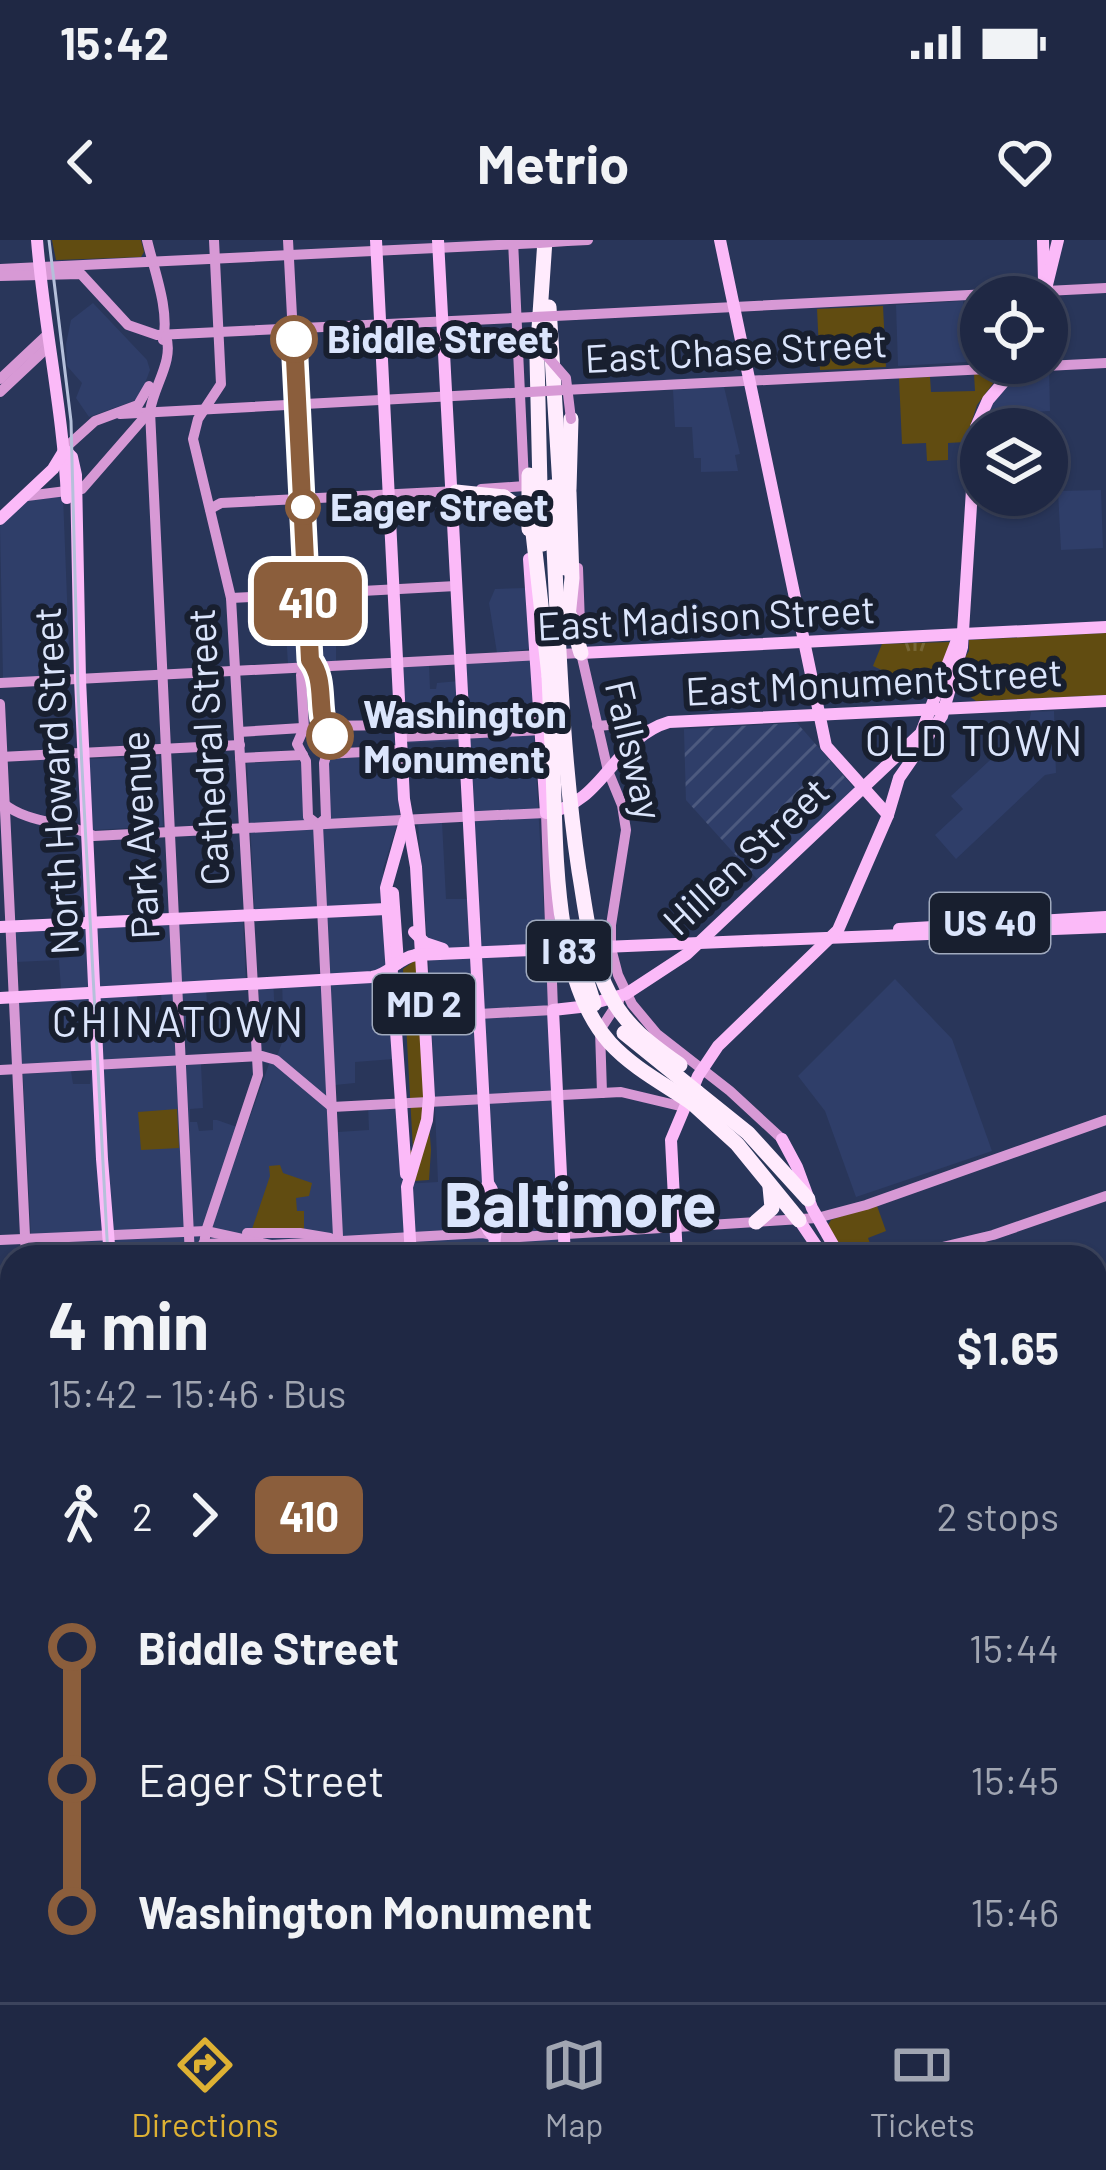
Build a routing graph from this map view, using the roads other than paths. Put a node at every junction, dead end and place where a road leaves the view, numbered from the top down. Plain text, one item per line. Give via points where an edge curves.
1 (38, 240) edge
2 (147, 240) edge
3 (214, 240) edge
4 (288, 240) edge
5 (588, 240) edge
6 (720, 240) edge
7 (1043, 240) edge
8 (1058, 240) edge
9 (546, 241) edge
10 (567, 241) edge
11 (517, 242) edge
12 (438, 244) edge
13 (376, 246) edge
14 (289, 256) junction
15 (215, 260) junction
16 (152, 262) junction
17 (40, 271) junction
18 (0, 272) edge
19 (1044, 276) edge
20 (1049, 276) edge
21 (1106, 288) edge
22 (1068, 292) edge
23 (960, 298) edge
24 (734, 307) junction
25 (531, 315) junction
26 (443, 321) junction
27 (380, 325) junction
28 (293, 328) junction
29 (218, 332) junction
30 (166, 335) junction
31 (48, 340) junction
32 (537, 358) junction
33 (1106, 363) edge
34 (1068, 364) edge
35 (960, 368) edge
36 (0, 380) edge
37 (749, 381) junction
38 (1001, 384) edge
39 (576, 389) junction
40 (0, 392) edge
41 (525, 392) junction
42 (447, 396) junction
43 (383, 399) junction
44 (297, 403) junction
45 (206, 407) junction
46 (150, 411) junction
47 (119, 414) junction
48 (571, 419) junction
49 (64, 449) junction
50 (544, 486) junction
51 (71, 491) junction
52 (454, 492) junction
53 (388, 495) junction
54 (302, 499) junction
55 (19, 501) junction
56 (210, 509) junction
57 (0, 510) edge
58 (0, 519) edge
59 (528, 544) junction
60 (456, 586) junction
61 (394, 590) junction
62 (308, 594) junction
63 (231, 598) junction
64 (1106, 627) edge
65 (960, 634) junction
66 (805, 643) junction
67 (578, 646) junction
68 (537, 657) junction
69 (460, 660) junction
70 (397, 663) junction
71 (310, 665) junction
72 (236, 670) junction
73 (162, 675) junction
74 (555, 678) junction
75 (77, 679) junction
76 (0, 683) edge
77 (1106, 701) edge
78 (0, 704) edge
79 (939, 710) junction
80 (820, 716) junction
81 (597, 726) junction
82 (323, 727) junction
83 (304, 728) junction
84 (542, 730) junction
85 (646, 730) junction
86 (464, 734) junction
87 (401, 737) junction
88 (240, 745) junction
89 (552, 747) junction
90 (165, 749) junction
91 (84, 753) junction
92 (325, 754) junction
93 (304, 755) junction
94 (1, 757) edge
95 (608, 771) junction
96 (862, 789) junction
97 (2, 803) edge
98 (569, 809) junction
99 (546, 813) junction
100 (888, 815) junction
101 (469, 817) junction
102 (406, 820) junction
103 (318, 824) junction
104 (243, 829) junction
105 (169, 832) junction
106 (88, 833) junction
107 (416, 862) junction
108 (849, 910) junction
109 (322, 911) junction
110 (391, 912) junction
111 (247, 914) junction
112 (1106, 917) edge
113 (174, 918) junction
114 (92, 922) junction
115 (5, 927) edge
116 (1106, 927) edge
117 (412, 930) junction
118 (873, 935) junction
119 (832, 938) junction
120 (456, 950) junction
121 (403, 961) junction
122 (326, 980) junction
123 (250, 983) junction
124 (177, 987) junction
125 (96, 991) junction
126 (626, 994) junction
127 (6, 997) edge
128 (587, 1005) junction
129 (553, 1010) junction
130 (479, 1014) junction
131 (425, 1017) junction
132 (256, 1057) junction
133 (181, 1061) junction
134 (98, 1065) junction
135 (16, 1069) junction
136 (701, 1069) junction
137 (0, 1070) edge
138 (602, 1094) junction
139 (557, 1096) junction
140 (691, 1098) junction
141 (484, 1099) junction
142 (429, 1102) junction
143 (406, 1103) junction
144 (332, 1107) junction
145 (1106, 1117) edge
146 (782, 1139) joint
147 (770, 1184) junction
148 (407, 1187) junction
149 (1106, 1196) edge
150 (808, 1199) junction
151 (808, 1219) junction
152 (756, 1222) junction
153 (675, 1226) junction
154 (188, 1231) junction
155 (106, 1235) junction
156 (564, 1235) junction
157 (493, 1236) junction
158 (410, 1237) junction
159 (26, 1239) junction
160 (0, 1240) edge
161 (338, 1242) junction
162 (203, 1244) edge
163 (26, 1245) edge
164 (106, 1245) edge
165 (189, 1245) edge
166 (338, 1245) edge
167 (410, 1245) edge
168 (493, 1245) edge
169 (564, 1245) edge
170 (676, 1245) edge
171 (819, 1245) edge
172 (830, 1245) edge
173 (950, 1245) edge

1 - 17 main road, North Howard Street
2 - 16 main road
3 - 15 main road
4 - 14 main road
5 - 10 main road
6 - 24 main road
7 - 19 main road
8 - 20 main road
9 - 10 main road, bridge
9 - 11 main road
9 - 25 highway, I 83
9 - 32 highway, I 83
11 - 12 main road
11 - 25 main road
12 - 13 main road
12 - 26 main road, MD 2
13 - 14 main road
13 - 27 main road, MD 2
14 - 15 main road
14 - 28 main road
15 - 16 main road
15 - 29 main road
16 - 17 main road
16 - 30 main road
17 - 18 main road
17 - 30 main road via 81,274 128,325
17 - 31 main road, North Howard Street
21 - 22 main road
23 - 24 main road
24 - 25 main road, bridge
24 - 37 main road
25 - 26 main road
25 - 39 main road, bridge via 533,340
25 - 41 main road
25 - 50 highway, I 83 via 545,364
26 - 27 main road
26 - 42 main road, MD 2
27 - 28 main road
27 - 43 main road, MD 2
28 - 29 main road
28 - 44 main road
29 - 30 main road
29 - 45 main road via 221,384
30 - 46 main road via 168,356
30 - 47 main road via 144,400
31 - 36 main road
31 - 40 main road
31 - 49 main road, North Howard Street
32 - 50 highway, I 83
32 - 59 highway
33 - 34 main road, East Chase Street
35 - 37 main road, East Chase Street
37 - 39 main road, East Chase Street
37 - 66 main road
38 - 65 main road via 979,416
39 - 41 main road, East Chase Street, bridge
39 - 48 main road, Fallsway, bridge
41 - 42 main road, East Chase Street
41 - 50 main road
42 - 43 main road, East Chase Street
42 - 52 main road, MD 2
43 - 44 main road, East Chase Street
43 - 53 main road, MD 2
44 - 45 main road, East Chase Street
44 - 54 main road
45 - 46 main road, East Chase Street
45 - 56 main road, Cathedral Street via 193,439
46 - 47 main road, East Chase Street
46 - 51 main road via 86,485
46 - 73 main road, Park Avenue
47 - 49 main road via 88,426
48 - 67 main road, Fallsway, bridge
48 - 74 highway, bridge via 572,578
49 - 51 main road, North Howard Street
49 - 55 main road
49 - 57 main road
50 - 52 main road
50 - 59 main road
50 - 67 highway, bridge
50 - 74 highway, I 83, bridge
51 - 55 main road
51 - 75 main road, North Howard Street
52 - 53 main road
52 - 60 main road, MD 2
52 - 74 highway, bridge via 504,497 522,510 533,533
53 - 54 main road
53 - 61 main road, MD 2
54 - 56 main road
54 - 62 main road
55 - 58 main road
56 - 63 main road, Cathedral Street
59 - 68 main road
60 - 61 main road
60 - 69 main road, MD 2
61 - 62 main road
61 - 70 main road, MD 2
62 - 63 main road
62 - 71 main road
63 - 72 main road, Cathedral Street
64 - 65 main road, East Madison Street
65 - 66 main road, East Madison Street
65 - 79 main road
66 - 67 main road, East Madison Street
66 - 80 main road
67 - 68 main road, East Madison Street
67 - 81 main road, Fallsway
68 - 69 main road, East Madison Street
68 - 84 main road
69 - 70 main road, East Madison Street
69 - 86 main road, MD 2
70 - 71 main road, East Madison Street
70 - 87 main road, MD 2
71 - 72 main road, East Madison Street
71 - 82 main road via 320,674
71 - 83 main road via 302,675
72 - 73 main road, East Madison Street
72 - 88 main road, Cathedral Street
73 - 75 main road, East Madison Street
73 - 90 main road, Park Avenue
74 - 89 highway, I 83
74 - 98 highway, I 83, bridge
75 - 76 main road, East Madison Street
75 - 91 main road, North Howard Street
77 - 79 main road, East Monument Street
78 - 94 main road
79 - 80 main road, East Monument Street
79 - 96 main road, Hillen Street
79 - 100 main road via 935,730 899,778
80 - 85 main road, East Monument Street via 669,722
80 - 96 main road via 826,746
81 - 85 main road, East Monument Street via 634,723
81 - 95 main road, Fallsway
82 - 83 main road
82 - 87 main road
82 - 92 main road via 331,740
83 - 88 main road
83 - 93 main road via 297,744
84 - 86 main road
84 - 99 main road
85 - 95 main road, East Monument Street
86 - 87 main road
86 - 101 main road, MD 2
87 - 92 main road
87 - 102 main road, MD 2
88 - 90 main road
88 - 93 main road
88 - 104 main road, Cathedral Street
89 - 128 highway, bridge
89 - 140 highway, I 83, bridge via 564,914 580,995 617,1049
90 - 91 main road
90 - 105 main road, Park Avenue
91 - 94 main road
91 - 106 main road, North Howard Street
92 - 93 main road
92 - 103 main road via 327,814
93 - 103 main road via 308,817
94 - 97 main road
95 - 99 main road, East Monument Street via 581,801
95 - 126 main road, Fallsway via 626,830 610,934
96 - 100 main road
96 - 126 main road, Hillen Street via 687,954
97 - 106 main road
97 - 115 main road
98 - 140 highway, I 83, bridge via 600,993 632,1042
98 - 140 highway, bridge via 607,988 633,1028 691,1075
99 - 101 main road
99 - 129 main road
100 - 108 main road
101 - 102 main road
101 - 130 main road, MD 2
102 - 103 main road
102 - 107 main road, MD 2
102 - 110 main road via 387,873
103 - 104 main road
103 - 109 main road
104 - 105 main road
104 - 111 main road, Cathedral Street
105 - 106 main road
105 - 113 main road, Park Avenue
106 - 114 main road, North Howard Street
107 - 110 main road via 398,862
107 - 131 main road, MD 2
108 - 118 main road via 854,926
108 - 119 main road
109 - 110 main road
109 - 111 main road
109 - 122 main road
110 - 117 main road, US 40
110 - 121 main road
110 - 121 main road via 389,950
111 - 113 main road
111 - 123 main road, Cathedral Street
112 - 118 main road, US 40
113 - 114 main road
113 - 124 main road, Park Avenue
114 - 115 main road
114 - 125 main road, North Howard Street
115 - 127 main road
116 - 118 main road, US 40
117 - 120 main road, US 40, bridge via 430,945
117 - 121 main road via 415,945
118 - 119 main road, US 40
119 - 120 main road, US 40, bridge
119 - 136 main road
120 - 121 main road, US 40, bridge
121 - 122 main road, US 40 via 372,977
121 - 143 main road via 397,1076
122 - 123 main road, US 40
122 - 144 main road
123 - 124 main road, US 40
123 - 132 main road, Cathedral Street
124 - 125 main road, US 40
124 - 133 main road, Park Avenue
125 - 127 main road, US 40
125 - 134 main road, North Howard Street
126 - 128 main road
126 - 136 main road, Fallsway via 657,1034
126 - 138 main road, Hillen Street via 599,1041
127 - 135 main road
128 - 129 main road
129 - 130 main road
129 - 139 main road
130 - 131 main road
130 - 141 main road, MD 2
131 - 142 main road, MD 2
132 - 133 main road
132 - 144 main road via 276,1060
132 - 162 main road, Cathedral Street via 256,1086
133 - 134 main road
133 - 154 main road, Park Avenue
134 - 135 main road
134 - 155 main road, North Howard Street
135 - 137 main road
135 - 159 main road
136 - 140 main road
136 - 146 main road, Fallsway
138 - 139 main road
138 - 140 main road
139 - 141 main road
139 - 156 main road
140 - 147 highway, I 83
140 - 150 highway, I 83 via 748,1133
140 - 153 main road via 670,1147
141 - 142 main road
141 - 157 main road, MD 2 via 484,1218
142 - 143 main road
142 - 148 main road, MD 2
143 - 144 main road
143 - 148 main road
144 - 161 main road
145 - 151 main road
146 - 150 main road
147 - 151 highway, I 83
147 - 152 highway via 772,1208
148 - 158 main road, MD 2
149 - 173 main road
150 - 151 main road
151 - 152 main road
151 - 171 main road
151 - 172 main road
152 - 153 main road
153 - 156 main road
153 - 170 main road
154 - 155 main road
154 - 162 main road
154 - 165 main road, Park Avenue
155 - 159 main road
155 - 164 main road, North Howard Street
156 - 157 main road
156 - 169 main road
157 - 158 main road
157 - 168 main road
158 - 161 main road
158 - 167 main road, MD 2
159 - 160 main road
159 - 163 main road
161 - 162 main road
161 - 166 main road

